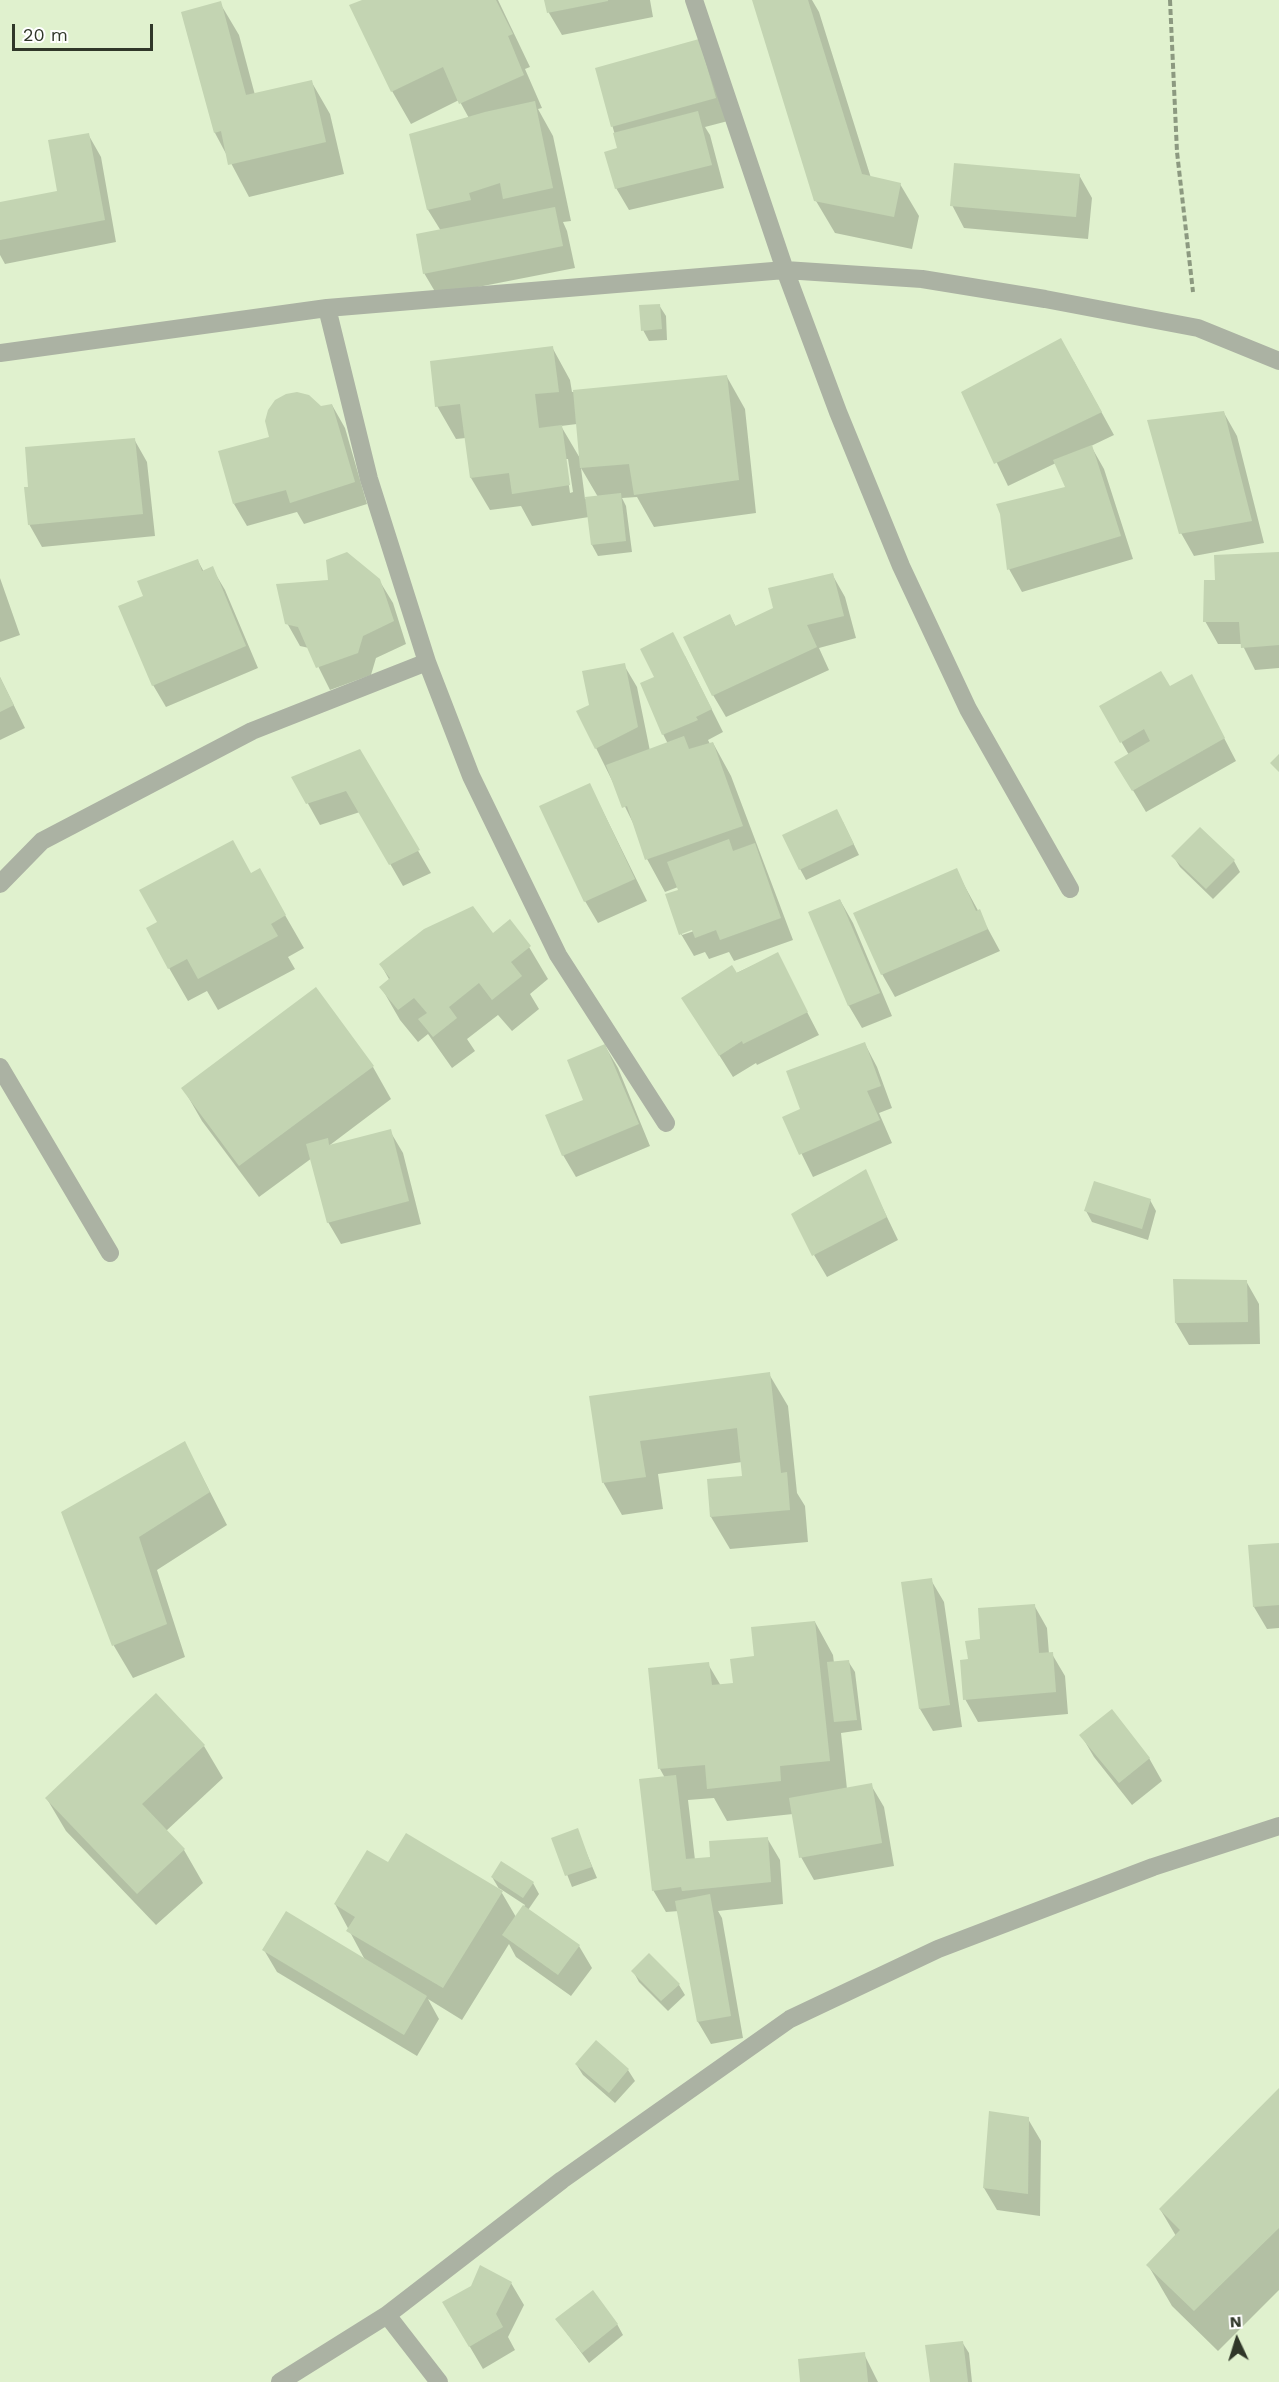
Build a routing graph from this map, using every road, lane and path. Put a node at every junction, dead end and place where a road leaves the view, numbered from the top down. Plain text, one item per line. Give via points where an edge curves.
1 (694, 0) edge
2 (1170, 0) edge
3 (785, 270) junction
4 (327, 308) junction
5 (1198, 328) junction
6 (0, 353) edge
7 (1279, 361) edge
8 (428, 662) junction
9 (0, 884) edge
10 (1070, 890) dead end
11 (0, 1066) edge
12 (666, 1123) dead end
13 (110, 1252) dead end
14 (1279, 1826) edge
15 (387, 2315) junction
16 (280, 2382) edge
17 (439, 2382) edge

1 - 3 street
2 - 5 path via 1177,152
3 - 4 street
3 - 5 street via 922,279
3 - 10 street via 837,412 901,566 968,709
4 - 6 street
4 - 8 street via 369,479
5 - 7 street
8 - 9 street via 252,731 42,841
8 - 12 street via 471,776 558,955
11 - 13 street
14 - 15 street via 1153,1867 938,1949 790,2019 562,2180
15 - 16 street
15 - 17 street

